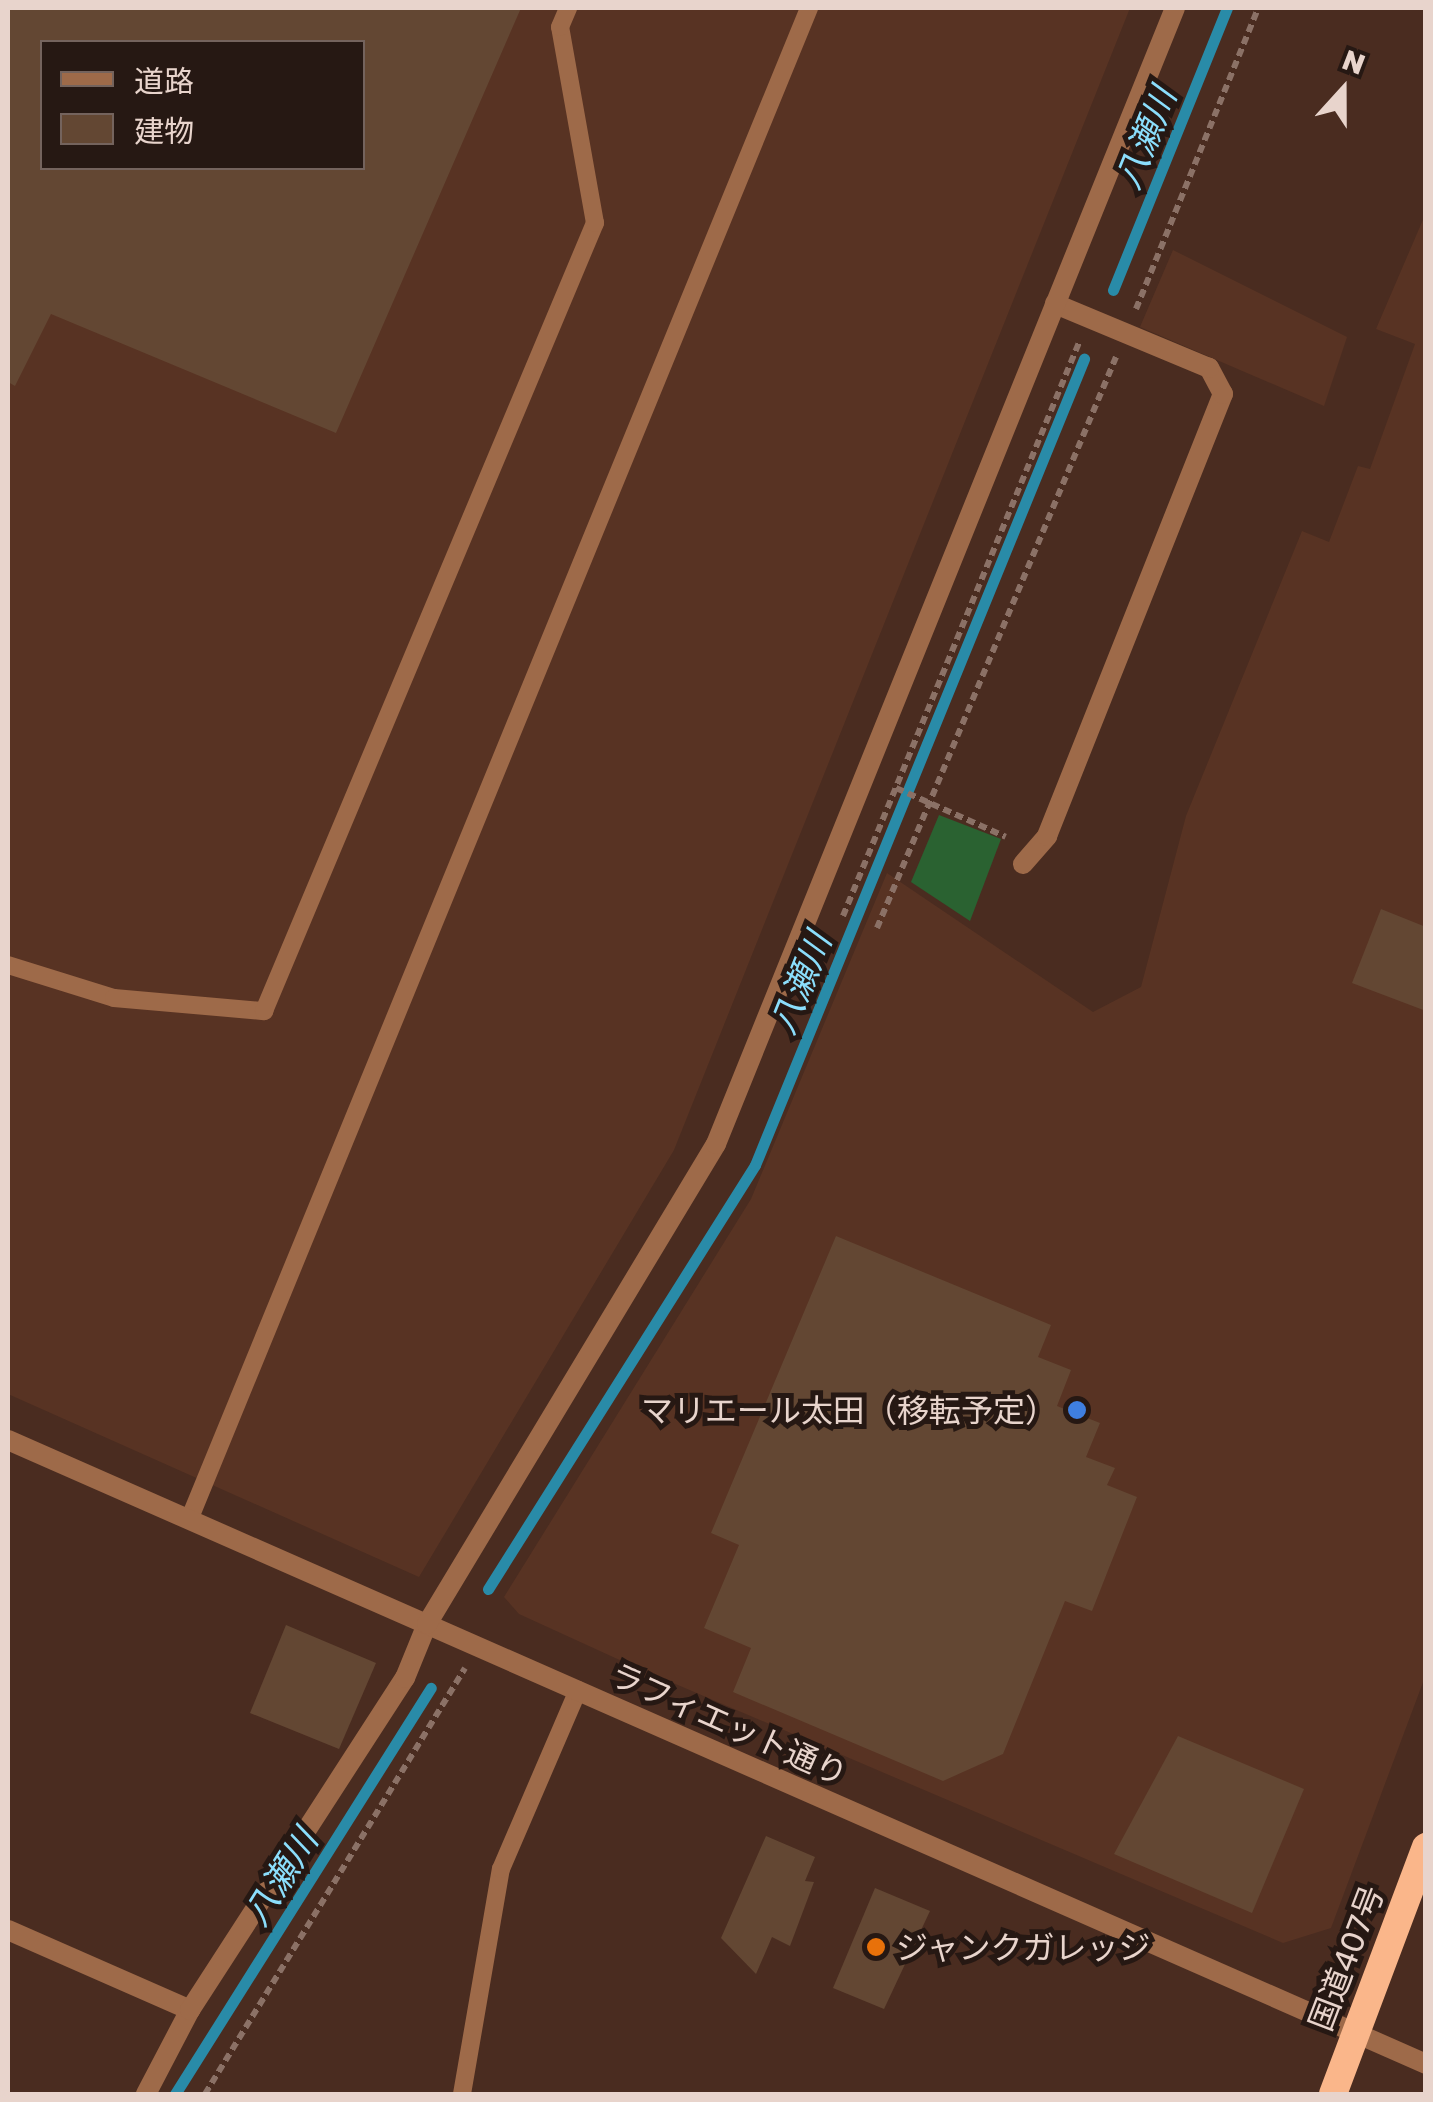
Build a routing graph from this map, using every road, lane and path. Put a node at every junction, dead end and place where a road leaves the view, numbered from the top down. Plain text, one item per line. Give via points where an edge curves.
1 (568, 8) edge
2 (809, 8) edge
3 (1175, 8) edge
4 (1258, 8) edge
5 (1055, 304) junction
6 (1126, 333) junction
7 (896, 788) dead end
8 (930, 804) junction
9 (1006, 837) dead end
10 (1022, 864) dead end
11 (878, 928) dead end
12 (8, 965) edge
13 (8, 1440) edge
14 (189, 1520) junction
15 (427, 1624) junction
16 (472, 1658) dead end
17 (578, 1690) junction
18 (1426, 1847) edge
19 (8, 1930) edge
20 (190, 2010) junction
21 (1356, 2034) junction
22 (1426, 2064) edge
23 (146, 2094) edge
24 (204, 2094) edge
25 (462, 2094) edge
26 (1333, 2094) edge

1 - 12 lane via 560,27 595,223 264,1011 114,998
2 - 14 lane
3 - 5 street
4 - 6 path
5 - 6 street
5 - 15 street via 716,1144
6 - 8 path
6 - 10 street via 1209,368 1221,381 1221,412 1046,836
7 - 8 path
8 - 9 path
8 - 11 path
13 - 14 street, ラフィエット通り
14 - 15 street, ラフィエット通り
15 - 17 street, ラフィエット通り
15 - 20 street via 405,1678
16 - 24 path
17 - 21 street, ラフィエット通り
17 - 25 lane via 501,1869
18 - 21 highway, 国道407号
19 - 20 street
20 - 23 street
21 - 22 street, ラフィエット通り
21 - 26 highway, 国道407号

